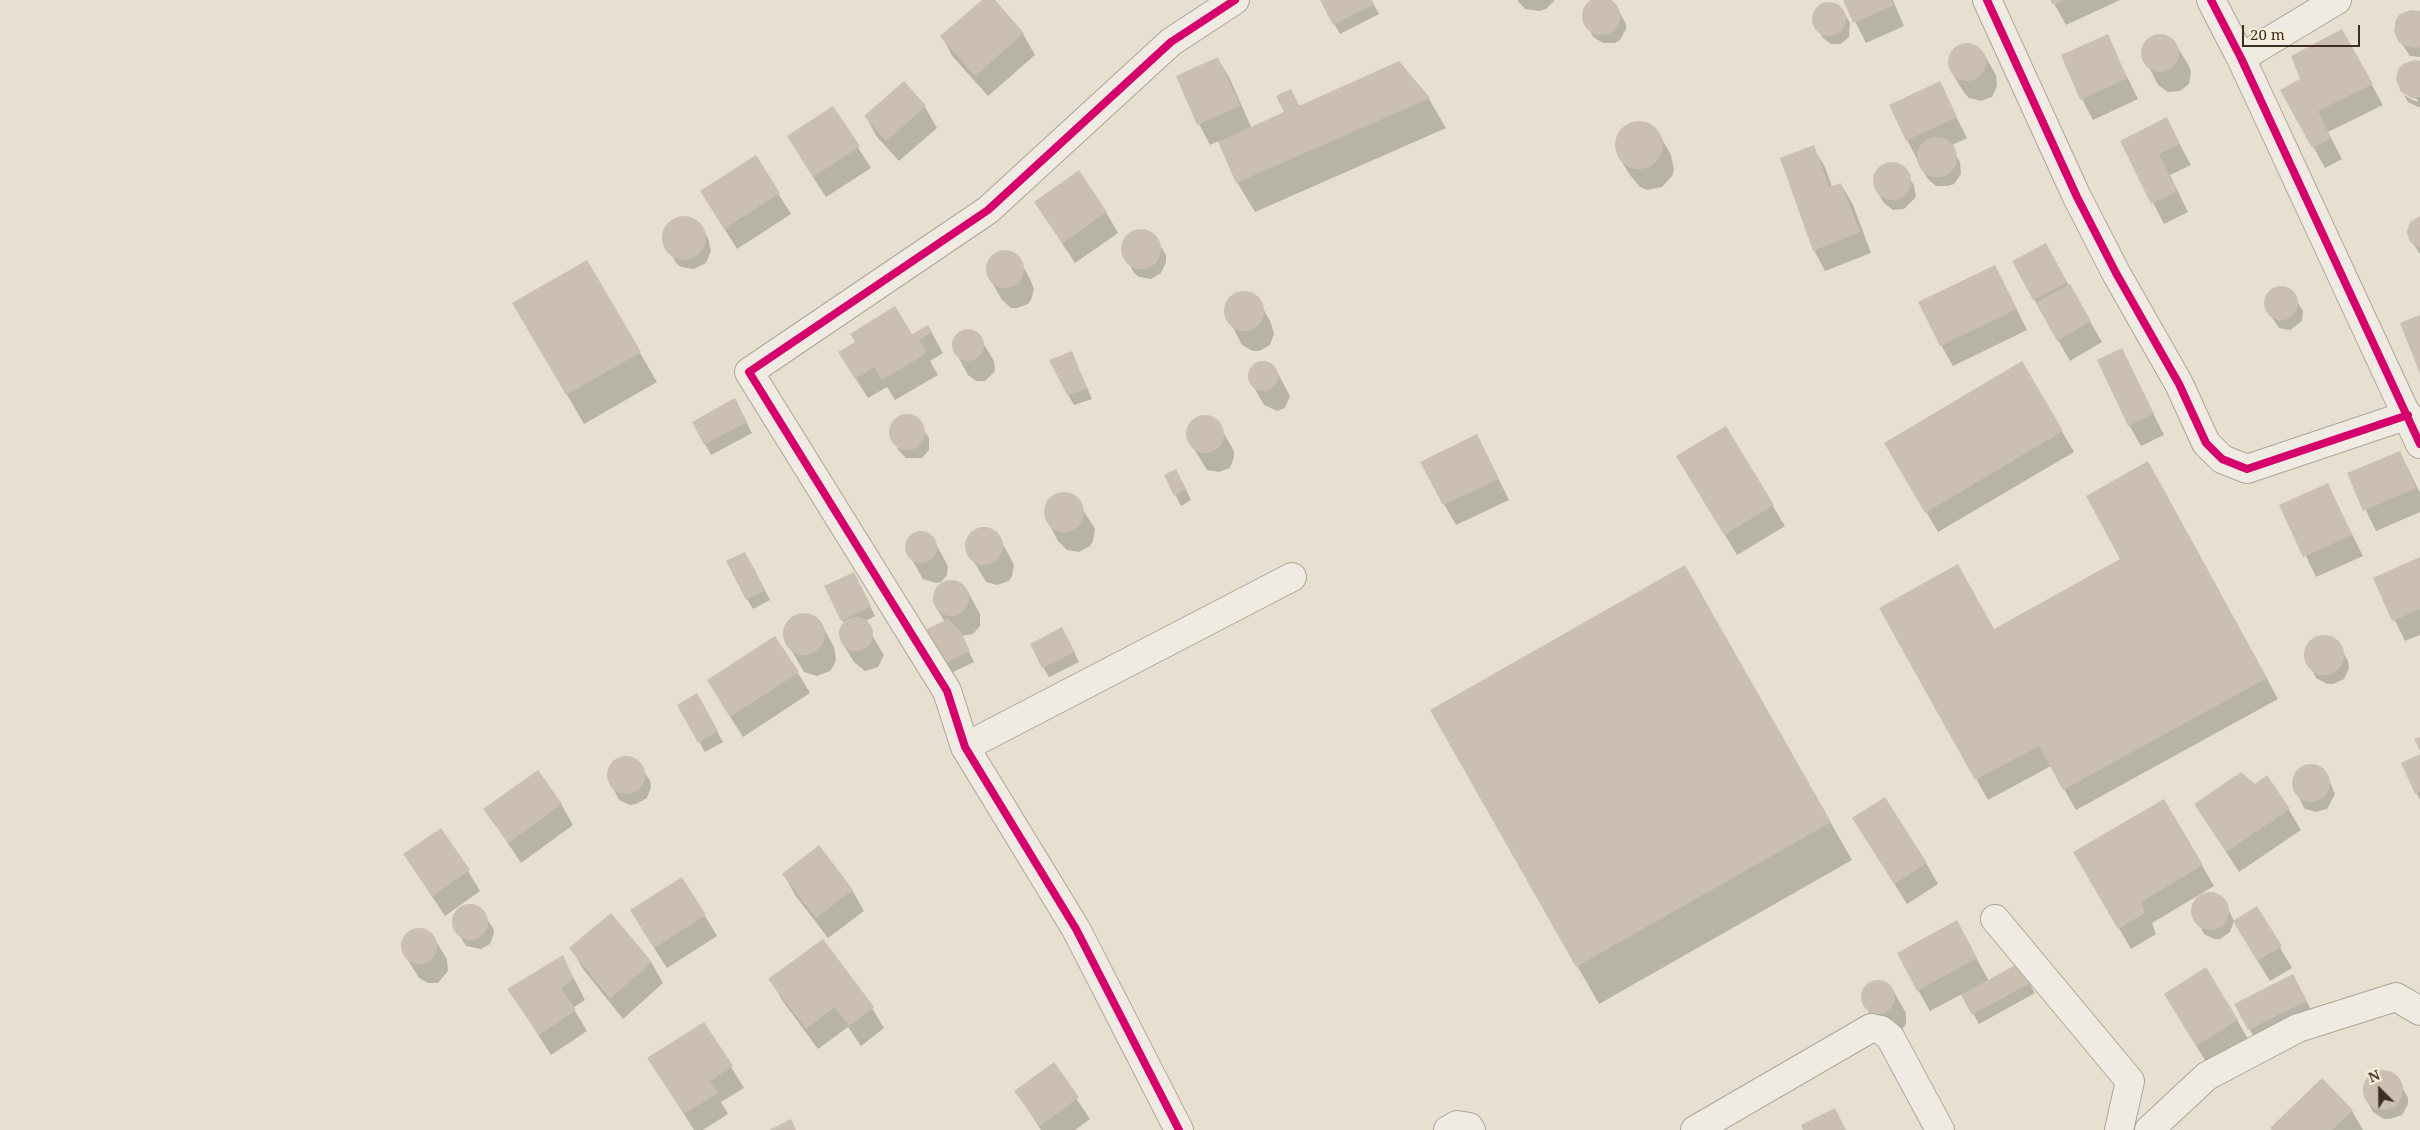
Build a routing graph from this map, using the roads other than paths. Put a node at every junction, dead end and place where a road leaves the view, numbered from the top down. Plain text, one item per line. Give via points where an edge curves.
1 (1235, 0) edge
2 (1987, 0) edge
3 (2211, 0) edge
4 (2337, 0) edge
5 (2241, 58) junction
6 (2408, 415) junction
7 (2420, 444) edge
8 (1292, 577) dead end
9 (965, 747) junction
10 (1995, 919) dead end
11 (2420, 1010) edge
12 (1179, 1130) edge
13 (1448, 1130) edge
14 (1471, 1130) edge
15 (1695, 1130) edge
16 (1940, 1130) edge
17 (2119, 1130) edge
18 (2149, 1130) edge

1 - 9 street via 1171,42 988,210 749,372 947,691
2 - 6 street via 2077,197 2179,384 2206,443 2222,460 2247,469
3 - 5 street
4 - 5 street
5 - 6 street
6 - 7 street
8 - 9 street
9 - 12 street via 1076,929
10 - 17 street via 2130,1081
11 - 18 street via 2396,997 2298,1028 2207,1076
13 - 14 street via 1457,1125
15 - 16 street via 1871,1028 1890,1037

